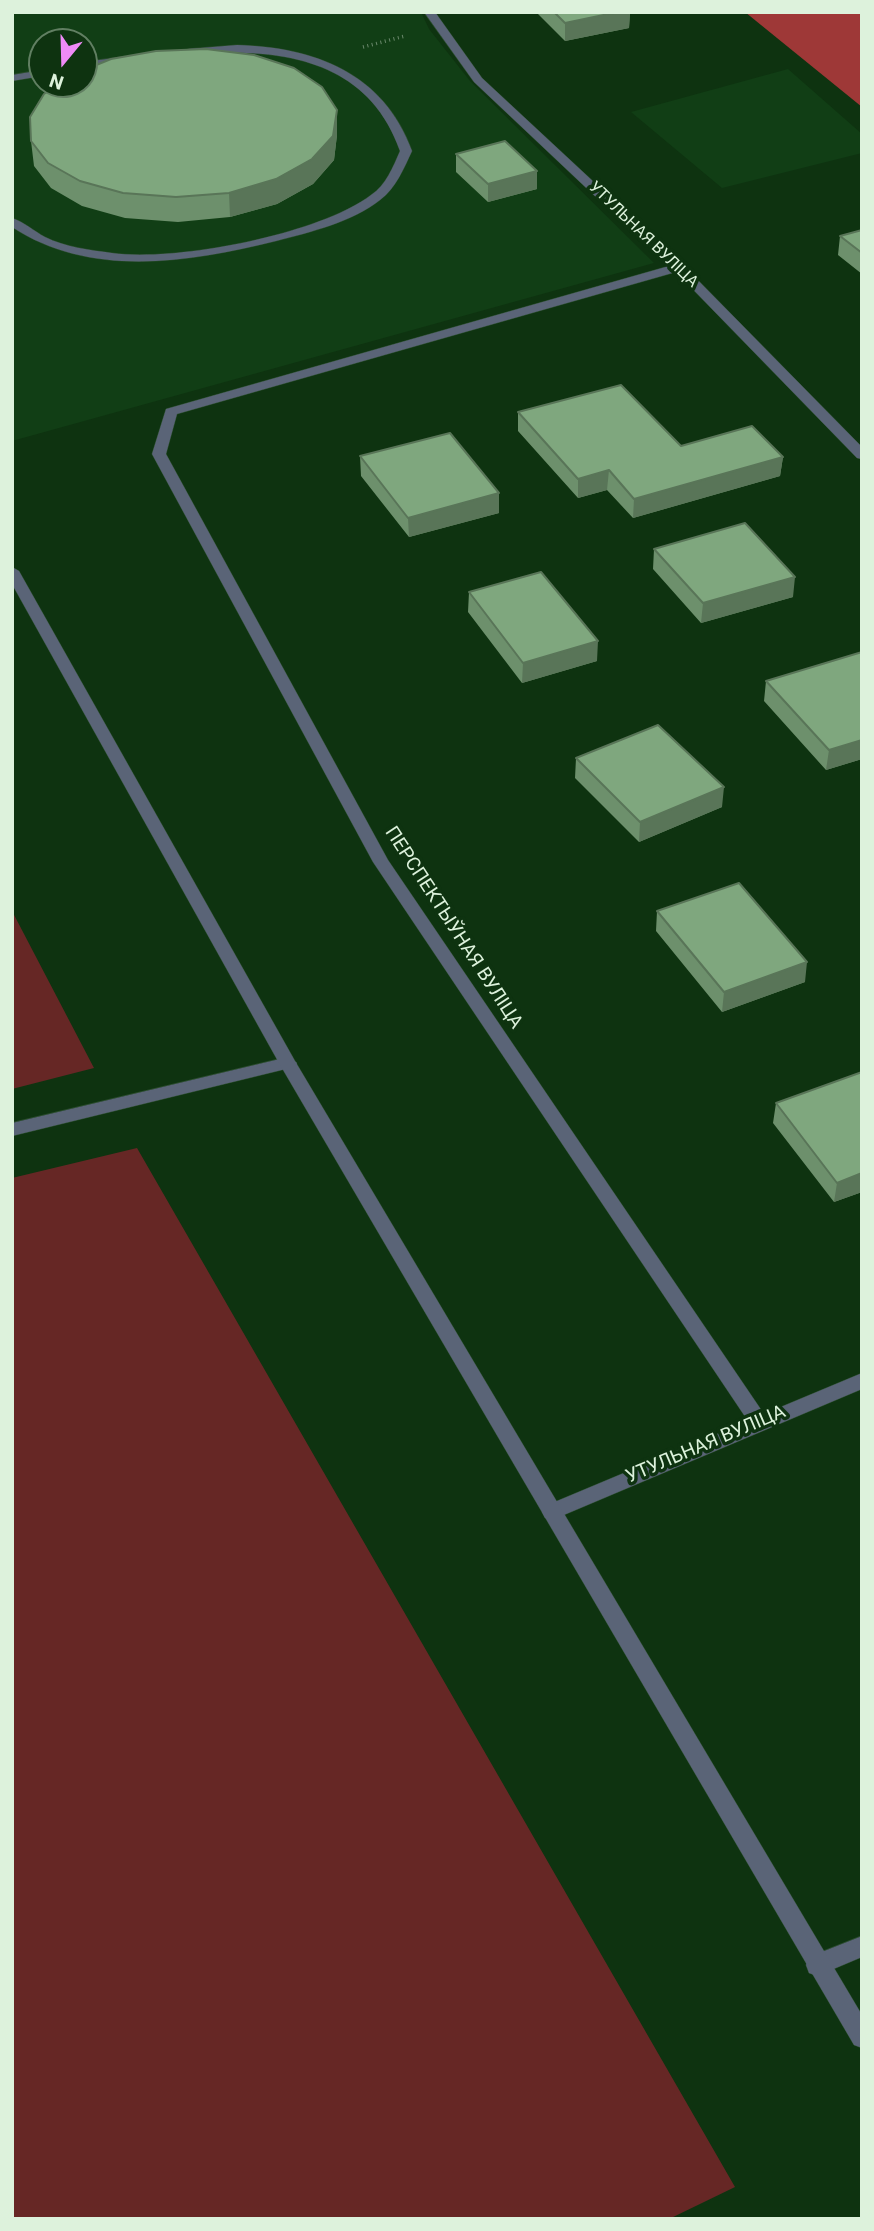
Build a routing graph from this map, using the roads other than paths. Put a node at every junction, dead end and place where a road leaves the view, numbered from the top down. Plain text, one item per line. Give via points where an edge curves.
1 (429, 12) edge
2 (171, 54) edge
3 (133, 59) edge
4 (98, 63) edge
5 (12, 222) edge
6 (678, 267) junction
7 (862, 455) edge
8 (12, 571) edge
9 (288, 1063) junction
10 (12, 1130) edge
11 (862, 1381) edge
12 (759, 1422) junction
13 (552, 1511) junction
14 (862, 1946) edge
15 (817, 1965) junction
16 (862, 2037) edge

1 - 6 street, УТУЛЬНАЯ ВУЛІЦА via 478,80
2 - 5 street via 273,49 318,58 354,78 398,127 406,151 394,177 373,200 330,220 188,254 124,258 47,243
3 - 4 street
6 - 7 street, УТУЛЬНАЯ ВУЛІЦА
6 - 12 street, ПЕРСПЕКТЫЎНАЯ ВУЛІЦА via 171,412 159,454 381,862
8 - 9 street
9 - 10 street
9 - 13 street
11 - 12 street, УТУЛЬНАЯ ВУЛІЦА
12 - 13 street, УТУЛЬНАЯ ВУЛІЦА
13 - 15 street
14 - 15 street
15 - 16 street

